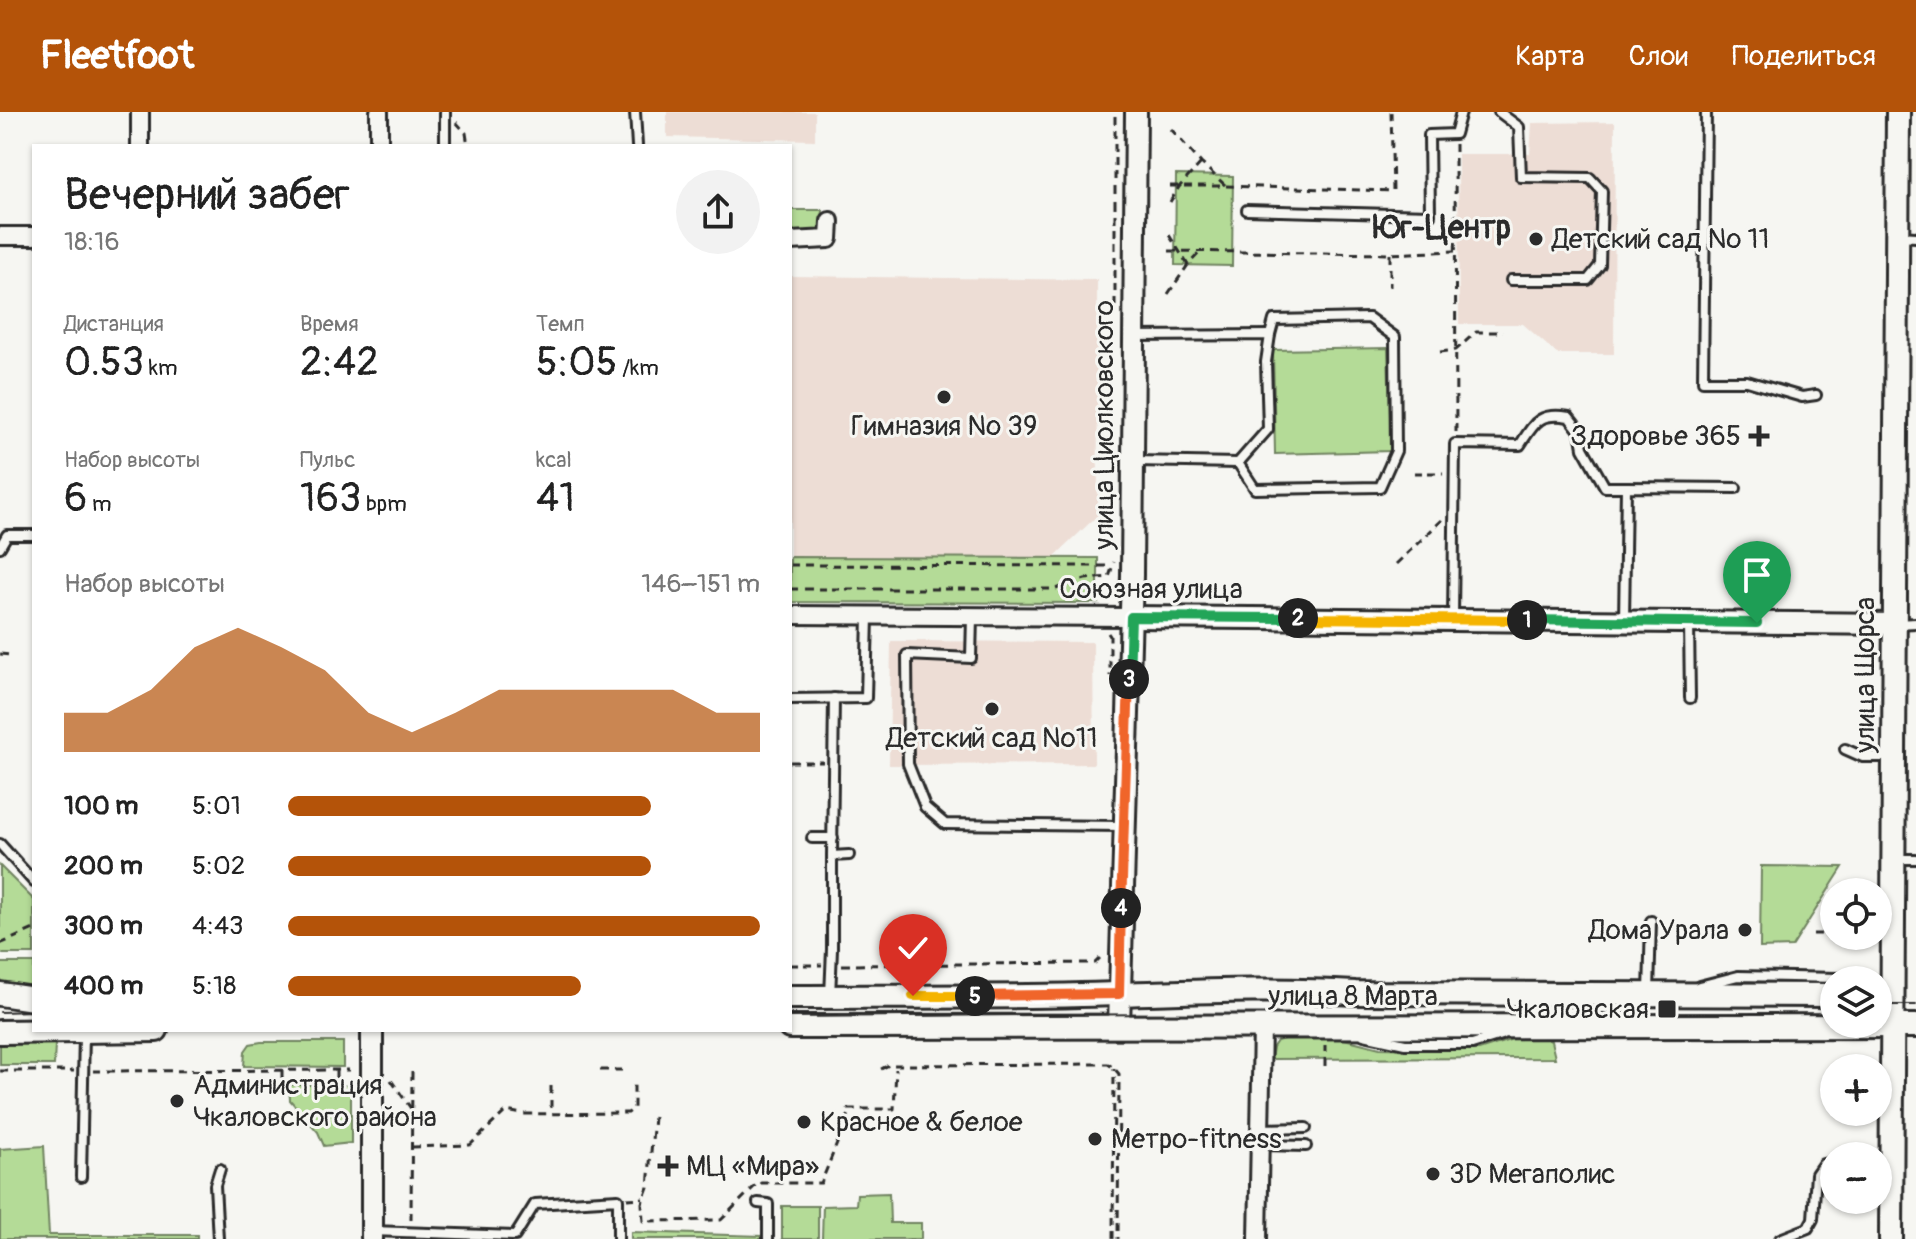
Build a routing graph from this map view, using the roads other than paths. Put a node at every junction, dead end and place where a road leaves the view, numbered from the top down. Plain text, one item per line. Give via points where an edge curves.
1 (140, 112) edge
2 (379, 112) edge
3 (635, 112) edge
4 (1136, 112) edge
5 (1461, 112) edge
6 (1499, 112) edge
7 (1706, 112) edge
8 (1898, 112) edge
9 (447, 113) edge
10 (140, 144) edge
11 (379, 144) edge
12 (445, 144) edge
13 (637, 144) edge
14 (1247, 210) dead end
15 (830, 221) dead end
16 (0, 236) edge
17 (32, 236) edge
18 (1907, 236) edge
19 (792, 241) edge
20 (1511, 280) dead end
21 (1270, 335) junction
22 (1132, 336) junction
23 (1816, 395) dead end
24 (1132, 461) junction
25 (1238, 463) junction
26 (1626, 487) junction
27 (1736, 488) dead end
28 (32, 535) edge
29 (0, 547) edge
30 (792, 615) edge
31 (868, 615) junction
32 (972, 617) junction
33 (1131, 617) junction
34 (1452, 619) junction
35 (1624, 622) junction
36 (1689, 622) junction
37 (1906, 624) edge
38 (834, 698) junction
39 (1690, 698) dead end
40 (792, 699) edge
41 (1845, 749) dead end
42 (1895, 757) junction
43 (1124, 826) junction
44 (812, 838) dead end
45 (833, 838) junction
46 (0, 844) edge
47 (849, 855) dead end
48 (832, 856) junction
49 (1905, 859) edge
50 (32, 880) edge
51 (1651, 921) dead end
52 (1820, 978) edge
53 (0, 994) edge
54 (1119, 994) junction
55 (1657, 994) junction
56 (1893, 994) edge
57 (1820, 995) edge
58 (830, 996) junction
59 (792, 997) edge
60 (32, 999) edge
61 (1119, 1026) junction
62 (1893, 1026) junction
63 (1916, 1026) edge
64 (792, 1027) edge
65 (1262, 1027) junction
66 (0, 1032) edge
67 (32, 1032) edge
68 (84, 1032) edge
69 (372, 1032) edge
70 (1306, 1128) dead end
71 (1260, 1137) junction
72 (1306, 1146) dead end
73 (1820, 1168) edge
74 (220, 1169) dead end
75 (81, 1177) dead end
76 (758, 1203) dead end
77 (372, 1235) edge
78 (464, 1237) edge
79 (218, 1239) edge
80 (618, 1239) edge
81 (768, 1239) edge
82 (1258, 1239) edge
83 (1780, 1239) edge
84 (1891, 1239) edge

1 - 10 street
2 - 11 street
3 - 13 lane
4 - 22 street, улица Циолковского
5 - 14 lane via 1455,134 1429,135 1430,215
6 - 20 lane via 1519,127 1521,177 1590,178 1602,191 1600,265 1588,280
7 - 23 lane via 1703,381 1747,381 1802,397
8 - 18 main road, улица Щорса
9 - 12 lane
15 - 19 street via 829,239
16 - 17 street
18 - 37 main road, улица Щорса
21 - 22 lane
21 - 25 lane via 1268,429
21 - 25 lane via 1274,320 1369,318 1395,337 1396,451 1380,487 1255,489
22 - 24 street, улица Циолковского
24 - 25 lane
24 - 33 street, улица Циолковского
26 - 27 lane
26 - 34 lane via 1605,487 1569,417 1537,419 1520,445 1455,444
26 - 35 lane
28 - 29 lane via 7,535
30 - 31 street, Союзная улица
31 - 32 street, Союзная улица
31 - 38 lane via 866,698
32 - 33 street, Союзная улица
32 - 43 lane via 971,658 907,655 908,764 925,807 945,824
33 - 34 street, Союзная улица
33 - 43 street, улица Циолковского
34 - 35 street, Союзная улица
35 - 36 street, Союзная улица
36 - 37 street, Союзная улица
36 - 39 lane
37 - 42 main road, улица Щорса
38 - 40 lane
38 - 45 lane
41 - 42 lane via 1863,757
42 - 49 main road, улица Щорса
43 - 54 street, улица Циолковского
44 - 45 lane
45 - 48 lane
46 - 50 lane
47 - 48 lane
48 - 58 lane
49 - 56 main road, улица Щорса
51 - 55 lane
52 - 55 lane via 1738,976
53 - 60 main road
54 - 55 main road, улица 8 Марта via 1595,989
54 - 58 main road, улица 8 Марта
54 - 61 street, улица Циолковского
55 - 57 main road, улица 8 Марта
56 - 62 main road, улица Щорса
58 - 59 main road, улица 8 Марта
61 - 64 main road, улица 8 Марта
61 - 65 main road, улица 8 Марта
62 - 63 main road, улица 8 Марта
62 - 65 main road, улица 8 Марта
62 - 84 main road, улица Щорса
65 - 71 street
66 - 67 main road
68 - 75 lane
69 - 77 street
70 - 71 lane
71 - 72 lane
71 - 82 street
73 - 83 lane via 1808,1228
74 - 79 lane via 215,1185
76 - 81 lane via 768,1204
77 - 78 lane
78 - 80 lane via 515,1236 535,1204 618,1199

